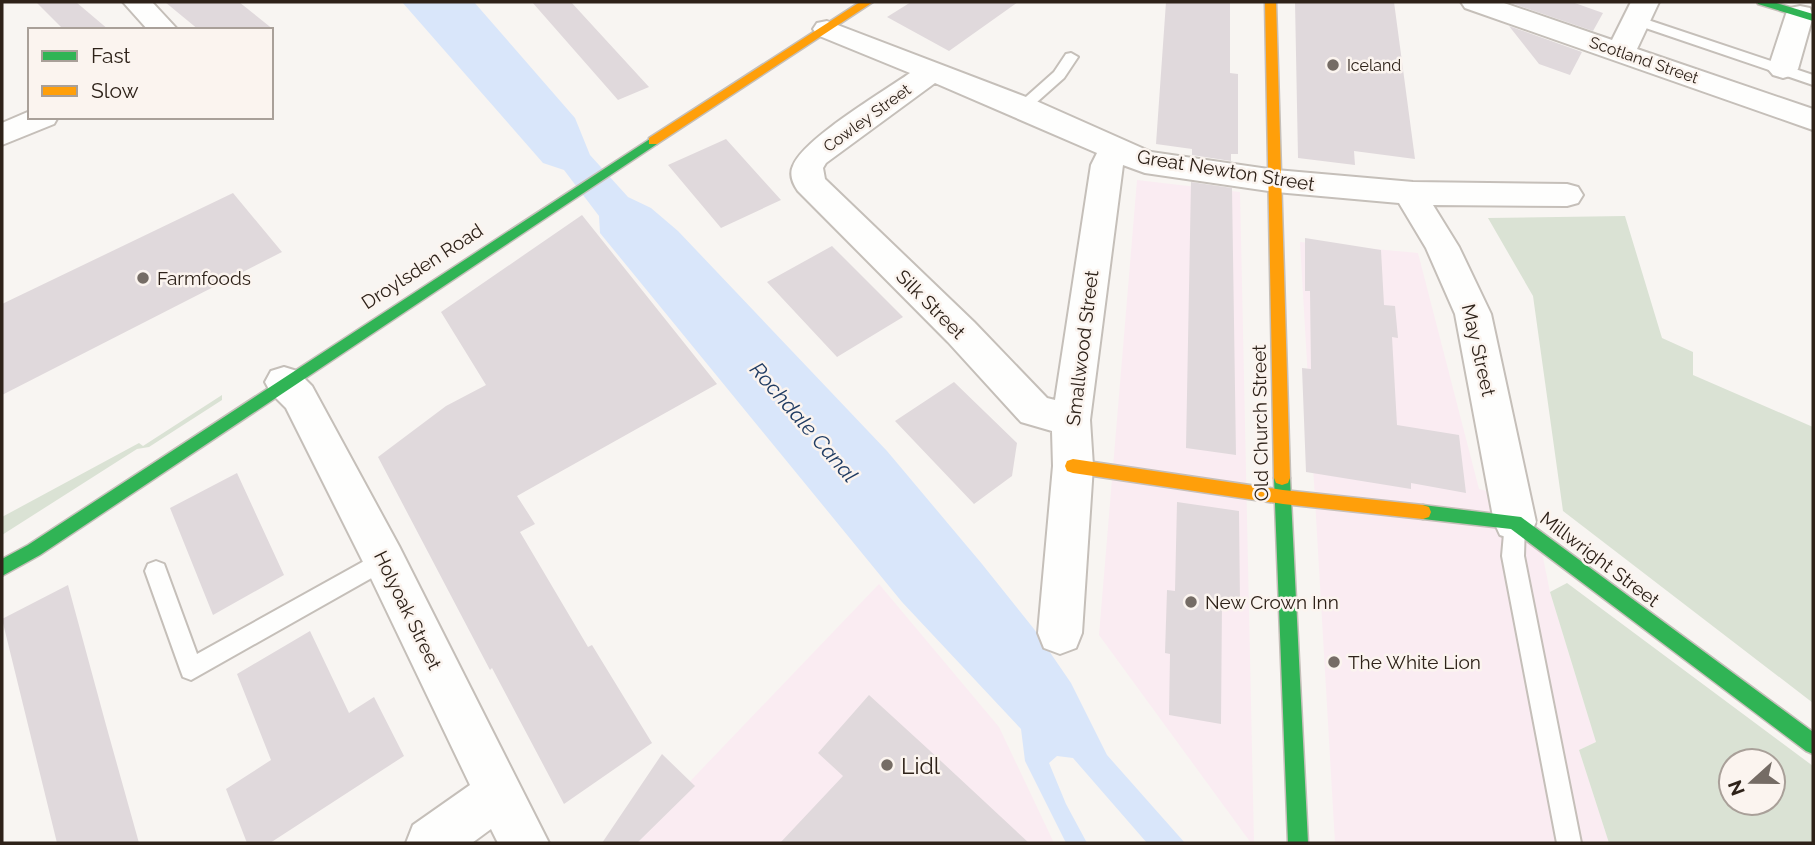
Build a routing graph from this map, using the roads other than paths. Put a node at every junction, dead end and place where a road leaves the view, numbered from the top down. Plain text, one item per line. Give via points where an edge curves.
1 (137, 2) edge
2 (867, 2) edge
3 (1270, 2) edge
4 (1475, 2) edge
5 (1762, 2) edge
6 (1641, 11) edge
7 (1807, 16) edge
8 (162, 28) edge
9 (827, 29) junction
10 (1621, 52) junction
11 (1071, 57) dead end
12 (1783, 69) junction
13 (931, 72) junction
14 (1813, 80) edge
15 (1023, 107) junction
16 (38, 119) edge
17 (1813, 120) edge
18 (2, 135) edge
19 (1114, 150) junction
20 (807, 168) joint
21 (1276, 181) junction
22 (1409, 192) junction
23 (1567, 195) dead end
24 (284, 383) junction
25 (1071, 420) junction
26 (1073, 466) junction
27 (1283, 497) junction
28 (1515, 522) junction
29 (384, 560) junction
30 (2, 568) edge
31 (156, 571) dead end
32 (1060, 633) dead end
33 (1813, 744) edge
34 (498, 794) junction
35 (431, 843) edge
36 (524, 843) edge
37 (1298, 843) edge
38 (1569, 843) edge

1 - 8 street
2 - 9 street, Droylsden Road
3 - 21 street, Old Church Street
4 - 10 street, Scotland Street
5 - 7 street
6 - 10 street
6 - 12 lane
7 - 12 street
9 - 13 street, Great Newton Street
9 - 24 street, Droylsden Road
10 - 17 street, Scotland Street
11 - 15 lane via 1059,75
12 - 14 lane
13 - 15 street, Great Newton Street
13 - 20 street, Cowley Street via 814,156
15 - 19 street, Great Newton Street
16 - 18 street
19 - 21 street, Great Newton Street via 1145,162
19 - 25 street, Smallwood Street via 1107,166
20 - 25 street, Silk Street via 809,183 1035,411
21 - 22 street, Great Newton Street
21 - 27 street, Old Church Street
22 - 23 street, Great Newton Street
22 - 28 street, May Street via 1474,314
24 - 29 street, Holyoak Street via 297,394
24 - 30 street, Droylsden Road
25 - 26 street, Smallwood Street
26 - 27 street, Millwright Street
26 - 32 street, Smallwood Street
27 - 28 street, Millwright Street
27 - 37 street, Old Church Street
28 - 33 street, Millwright Street
28 - 38 lane via 1513,556
29 - 31 lane via 191,669
29 - 34 street, Holyoak Street
34 - 35 street
34 - 36 street, Holyoak Street

